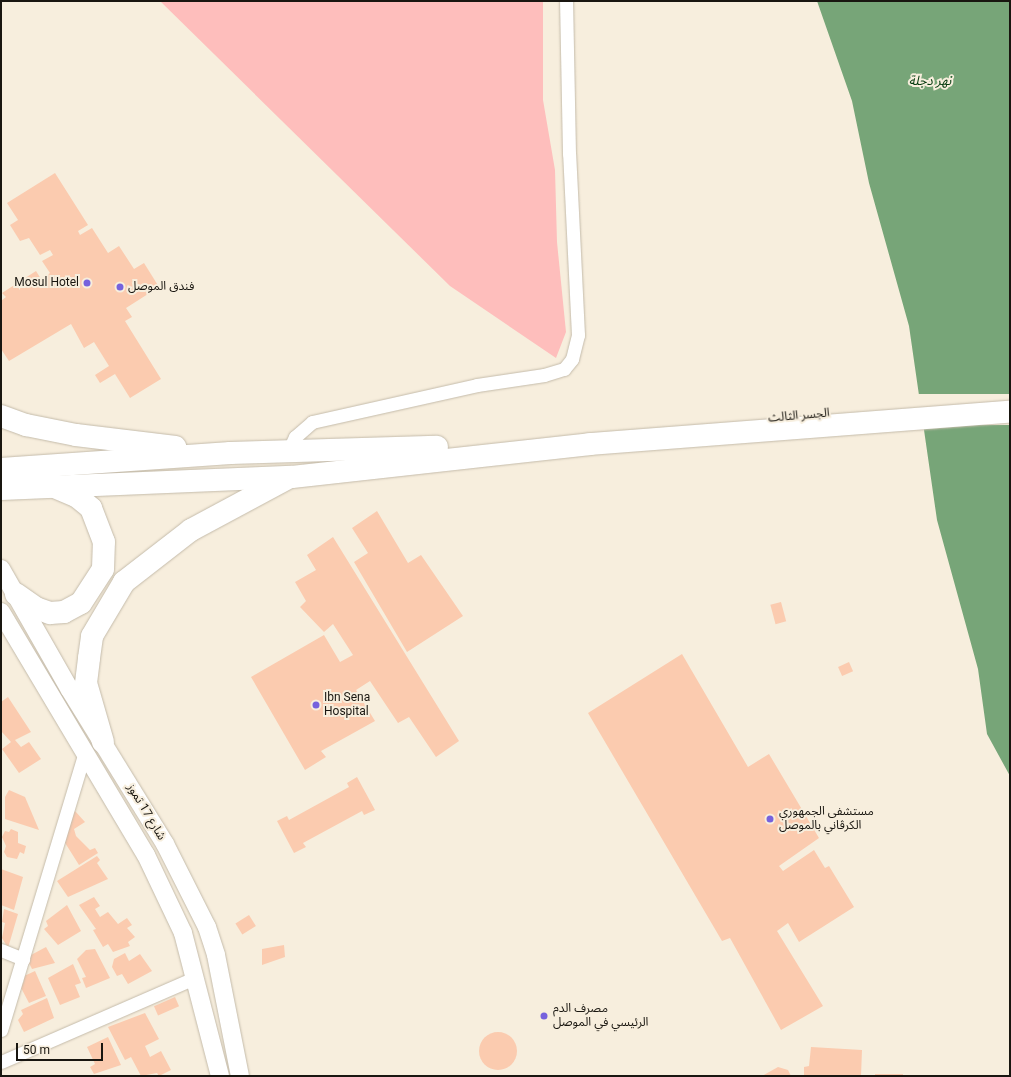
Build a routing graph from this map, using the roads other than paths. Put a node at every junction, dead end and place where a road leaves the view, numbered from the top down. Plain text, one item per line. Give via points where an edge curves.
1 (566, 1) edge
2 (1010, 403) edge
3 (1010, 412) edge
4 (1, 416) edge
5 (590, 438) junction
6 (230, 454) junction
7 (287, 454) junction
8 (1, 469) edge
9 (26, 477) junction
10 (292, 477) junction
11 (52, 486) junction
12 (1, 489) edge
13 (1, 569) edge
14 (16, 594) junction
15 (1, 612) edge
16 (94, 747) junction
17 (165, 844) junction
18 (146, 855) junction
19 (1, 950) edge
20 (23, 959) junction
21 (194, 978) junction
22 (1, 1030) edge
23 (1, 1062) edge
24 (220, 1076) edge
25 (240, 1076) edge

1 - 7 street via 569,154 578,335 572,359 564,369 555,373 477,385 312,422 295,437
2 - 5 highway, الجسر الثالث via 877,410
3 - 5 highway, الجسر الثالث
4 - 6 highway via 26,425 76,435
5 - 7 highway
5 - 10 highway
6 - 7 highway
6 - 9 highway
8 - 9 highway
9 - 11 highway
9 - 12 highway
10 - 11 highway
10 - 16 highway via 190,530 124,582 92,636 86,683
11 - 14 highway via 76,496 91,508 104,542 103,568 81,603 64,612 50,613 36,608
13 - 14 main road, شارع 17 تموز
14 - 16 main road, شارع 17 تموز
15 - 16 main road, شارع 17 تموز
16 - 17 main road, شارع 17 تموز
16 - 18 main road, شارع 17 تموز
16 - 20 street
17 - 18 main road
17 - 25 main road, شارع 17 تموز via 207,927 216,955
18 - 21 main road, شارع 17 تموز via 183,933
19 - 20 street
20 - 22 street
21 - 23 street
21 - 24 main road, شارع 17 تموز

